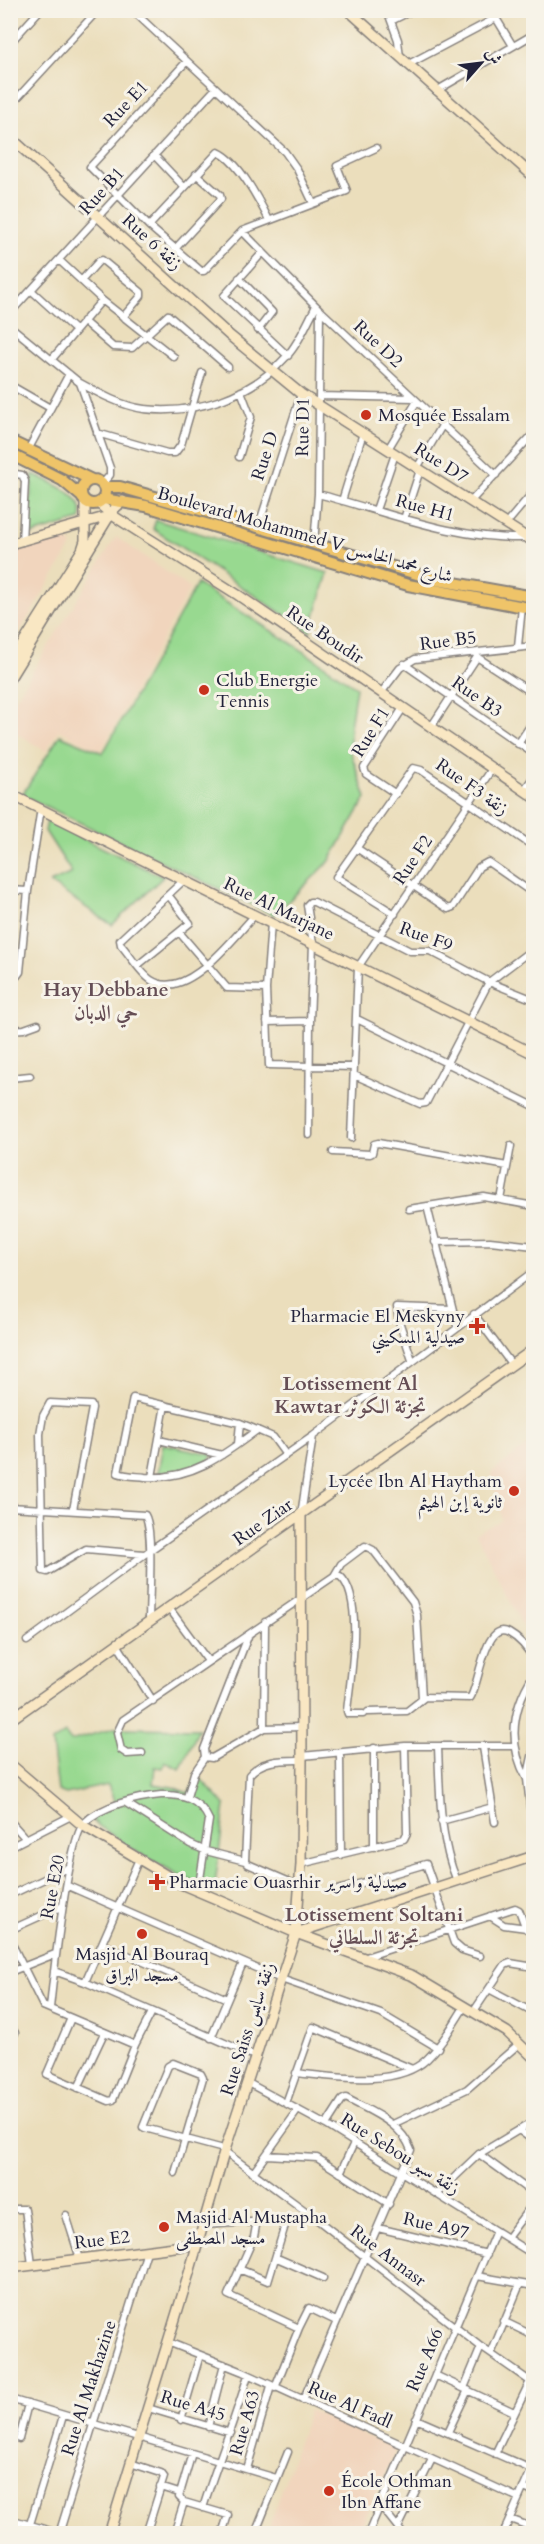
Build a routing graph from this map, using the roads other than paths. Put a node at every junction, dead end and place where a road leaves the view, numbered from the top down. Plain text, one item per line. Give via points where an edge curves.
1 (40, 10) edge
2 (98, 10) edge
3 (132, 10) edge
4 (348, 10) edge
5 (387, 10) edge
6 (413, 10) edge
7 (500, 10) edge
8 (496, 18) junction
9 (391, 21) junction
10 (534, 34) edge
11 (10, 43) edge
12 (513, 46) junction
13 (400, 58) junction
14 (187, 61) junction
15 (407, 65) junction
16 (216, 88) junction
17 (436, 91) junction
18 (10, 106) edge
19 (10, 137) edge
20 (376, 148) dead end
21 (154, 155) junction
22 (196, 174) junction
23 (534, 177) edge
24 (184, 187) junction
25 (117, 196) junction
26 (313, 203) junction
27 (99, 217) junction
28 (269, 220) junction
29 (149, 226) junction
30 (242, 231) junction
31 (175, 249) junction
32 (263, 252) junction
33 (59, 260) junction
34 (239, 278) junction
35 (81, 281) junction
36 (32, 291) junction
37 (102, 300) junction
38 (318, 308) junction
39 (10, 314) edge
40 (123, 317) junction
41 (82, 321) junction
42 (10, 326) edge
43 (75, 330) junction
44 (258, 330) junction
45 (146, 336) junction
46 (288, 356) junction
47 (174, 357) dead end
48 (52, 359) junction
49 (228, 367) dead end
50 (271, 372) junction
51 (202, 373) dead end
52 (69, 374) junction
53 (80, 383) junction
54 (10, 385) edge
55 (241, 391) junction
56 (301, 394) junction
57 (416, 400) junction
58 (318, 401) junction
59 (193, 407) junction
60 (50, 408) junction
61 (443, 424) junction
62 (97, 433) junction
63 (363, 433) junction
64 (533, 436) edge
65 (10, 441) edge
66 (28, 450) junction
67 (391, 452) junction
68 (10, 454) edge
69 (238, 457) dead end
70 (418, 469) junction
71 (10, 473) edge
72 (496, 476) junction
73 (102, 481) junction
74 (534, 491) edge
75 (318, 494) junction
76 (83, 499) junction
77 (100, 501) junction
78 (123, 501) junction
79 (342, 501) junction
80 (471, 501) junction
81 (376, 510) junction
82 (112, 515) junction
83 (404, 519) junction
84 (86, 524) junction
85 (506, 524) junction
86 (258, 528) junction
87 (530, 540) edge
88 (21, 542) junction
89 (10, 544) edge
90 (314, 544) junction
91 (312, 556) junction
92 (534, 597) edge
93 (522, 607) junction
94 (534, 609) edge
95 (518, 646) junction
96 (534, 646) edge
97 (478, 655) junction
98 (10, 664) edge
99 (404, 664) junction
100 (10, 678) edge
101 (381, 693) junction
102 (534, 694) edge
103 (451, 698) junction
104 (403, 708) junction
105 (534, 720) edge
106 (431, 727) junction
107 (518, 744) junction
108 (534, 754) edge
109 (492, 769) junction
110 (534, 776) edge
111 (524, 790) junction
112 (10, 794) edge
113 (396, 794) junction
114 (534, 797) edge
115 (469, 803) junction
116 (41, 808) junction
117 (534, 848) edge
118 (358, 849) junction
119 (184, 880) junction
120 (414, 885) junction
121 (10, 890) edge
122 (27, 891) junction
123 (534, 894) edge
124 (169, 896) junction
125 (394, 914) junction
126 (255, 915) junction
127 (271, 923) junction
128 (179, 932) junction
129 (380, 935) junction
130 (314, 944) junction
131 (534, 948) edge
132 (138, 965) junction
133 (207, 966) junction
134 (358, 967) junction
135 (10, 978) edge
136 (489, 982) junction
137 (266, 990) junction
138 (534, 1000) edge
139 (357, 1019) junction
140 (310, 1021) junction
141 (267, 1022) junction
142 (467, 1022) junction
143 (38, 1024) dead end
144 (10, 1030) edge
145 (534, 1054) edge
146 (446, 1062) junction
147 (310, 1067) junction
148 (353, 1071) junction
149 (30, 1076) dead end
150 (10, 1078) edge
151 (534, 1106) edge
152 (309, 1135) dead end
153 (351, 1138) dead end
154 (511, 1146) dead end
155 (333, 1152) dead end
156 (507, 1166) junction
157 (501, 1200) junction
158 (427, 1206) junction
159 (534, 1206) edge
160 (409, 1209) dead end
161 (435, 1242) junction
162 (534, 1246) edge
163 (534, 1271) edge
164 (452, 1309) junction
165 (474, 1314) junction
166 (457, 1326) junction
167 (534, 1349) edge
168 (412, 1360) junction
169 (512, 1365) junction
170 (165, 1405) junction
171 (240, 1423) junction
172 (257, 1430) junction
173 (314, 1436) junction
174 (159, 1440) junction
175 (238, 1444) junction
176 (222, 1455) junction
177 (286, 1455) junction
178 (153, 1477) junction
179 (10, 1507) edge
180 (41, 1509) junction
181 (74, 1510) junction
182 (301, 1516) junction
183 (147, 1552) junction
184 (334, 1576) junction
185 (302, 1596) junction
186 (169, 1608) junction
187 (149, 1621) junction
188 (265, 1622) junction
189 (249, 1634) junction
190 (27, 1641) dead end
191 (117, 1644) junction
192 (534, 1660) edge
193 (208, 1661) junction
194 (534, 1674) edge
195 (422, 1698) junction
196 (153, 1701) junction
197 (10, 1720) edge
198 (301, 1727) junction
199 (264, 1728) junction
200 (405, 1746) junction
201 (513, 1746) junction
202 (438, 1747) junction
203 (483, 1747) junction
204 (374, 1748) junction
205 (534, 1748) edge
206 (142, 1753) dead end
207 (340, 1754) junction
208 (205, 1757) junction
209 (302, 1758) junction
210 (10, 1764) edge
211 (528, 1779) junction
212 (187, 1797) junction
213 (126, 1803) junction
214 (492, 1807) junction
215 (71, 1816) junction
216 (10, 1821) edge
217 (441, 1821) junction
218 (495, 1822) dead end
219 (82, 1825) junction
220 (26, 1839) junction
221 (534, 1841) edge
222 (10, 1846) edge
223 (374, 1847) junction
224 (206, 1851) junction
225 (341, 1855) junction
226 (534, 1856) edge
227 (140, 1859) junction
228 (245, 1861) junction
229 (301, 1864) junction
230 (70, 1867) junction
231 (457, 1881) junction
232 (68, 1886) junction
233 (299, 1886) junction
234 (435, 1888) junction
235 (338, 1890) dead end
236 (198, 1892) junction
237 (10, 1895) edge
238 (63, 1906) junction
239 (117, 1908) junction
240 (490, 1916) junction
241 (448, 1928) junction
242 (526, 1929) junction
243 (534, 1929) edge
244 (10, 1930) edge
245 (296, 1933) junction
246 (10, 1940) edge
247 (103, 1944) junction
248 (55, 1954) junction
249 (480, 1956) dead end
250 (366, 1957) junction
251 (243, 1963) junction
252 (22, 1967) junction
253 (534, 1967) edge
254 (54, 1971) junction
255 (10, 1972) edge
256 (281, 1979) junction
257 (85, 1982) junction
258 (489, 1989) junction
259 (227, 1999) junction
260 (465, 2006) junction
261 (50, 2008) junction
262 (474, 2011) junction
263 (152, 2012) junction
264 (534, 2013) edge
265 (71, 2018) junction
266 (10, 2025) edge
267 (15, 2033) dead end
268 (104, 2033) junction
269 (212, 2038) junction
270 (520, 2043) junction
271 (135, 2045) junction
272 (438, 2048) junction
273 (257, 2057) junction
274 (534, 2058) edge
275 (413, 2069) junction
276 (296, 2073) junction
277 (249, 2083) junction
278 (78, 2088) junction
279 (286, 2103) junction
280 (298, 2109) junction
281 (534, 2121) edge
282 (393, 2124) junction
283 (326, 2125) junction
284 (519, 2130) junction
285 (185, 2139) junction
286 (534, 2141) edge
287 (354, 2143) junction
288 (224, 2153) junction
289 (479, 2154) junction
290 (267, 2155) junction
291 (175, 2173) dead end
292 (253, 2173) junction
293 (340, 2173) junction
294 (402, 2173) junction
295 (437, 2194) junction
296 (534, 2194) edge
297 (534, 2202) edge
298 (389, 2204) junction
299 (10, 2209) edge
300 (66, 2215) dead end
301 (315, 2218) junction
302 (287, 2219) junction
303 (257, 2220) junction
304 (203, 2225) junction
305 (378, 2228) junction
306 (496, 2231) junction
307 (507, 2238) junction
308 (198, 2244) junction
309 (147, 2251) junction
310 (487, 2254) junction
311 (534, 2254) edge
312 (277, 2258) junction
313 (364, 2258) junction
314 (80, 2259) junction
315 (32, 2265) junction
316 (10, 2268) edge
317 (238, 2269) junction
318 (477, 2276) junction
319 (323, 2278) dead end
320 (520, 2284) junction
321 (534, 2286) edge
322 (336, 2321) junction
323 (503, 2321) junction
324 (534, 2323) edge
325 (456, 2326) junction
326 (299, 2328) junction
327 (531, 2335) edge
328 (168, 2342) junction
329 (481, 2347) junction
330 (491, 2354) junction
331 (200, 2355) junction
332 (224, 2364) junction
333 (534, 2373) edge
334 (248, 2375) junction
335 (435, 2375) junction
336 (532, 2383) edge
337 (273, 2387) junction
338 (466, 2389) junction
339 (10, 2399) edge
340 (303, 2400) junction
341 (28, 2404) junction
342 (148, 2408) junction
343 (514, 2412) junction
344 (63, 2416) junction
345 (416, 2419) junction
346 (181, 2420) junction
347 (93, 2425) junction
348 (208, 2427) junction
349 (448, 2432) junction
350 (231, 2433) junction
351 (138, 2437) junction
352 (19, 2439) dead end
353 (405, 2446) junction
354 (288, 2452) dead end
355 (192, 2453) junction
356 (495, 2454) junction
357 (432, 2459) junction
358 (220, 2461) junction
359 (130, 2463) junction
360 (532, 2466) edge
361 (248, 2469) junction
362 (276, 2478) junction
363 (160, 2487) junction
364 (523, 2488) junction
365 (534, 2492) edge
366 (179, 2493) junction
367 (519, 2498) junction
368 (184, 2502) junction
369 (380, 2505) junction
370 (203, 2508) junction
371 (510, 2518) junction
372 (10, 2519) edge
373 (30, 2524) junction
374 (534, 2528) edge
375 (175, 2530) edge
376 (400, 2531) edge
377 (60, 2533) edge
378 (27, 2534) edge
379 (109, 2534) edge
380 (146, 2534) edge
381 (193, 2534) edge
382 (222, 2534) edge
383 (255, 2534) edge
384 (368, 2534) edge
385 (503, 2534) edge

1 - 11 street
2 - 18 street
3 - 14 street
4 - 13 street
5 - 9 street
6 - 9 street
7 - 8 street
8 - 12 street
8 - 15 street
9 - 13 street
10 - 12 street
12 - 17 street
13 - 15 street
14 - 16 street
14 - 25 street, Rue E1 via 91,164 90,170
15 - 17 street
16 - 21 street, Rue B1
16 - 26 street via 285,152
17 - 23 street
19 - 27 street, Rue 6 زنقة
20 - 26 street via 337,166 347,191
21 - 24 street
21 - 25 street, Rue B1
22 - 24 street
22 - 28 street via 216,153 221,153 244,178
22 - 31 street via 221,199
24 - 29 street
25 - 27 street, Rue B1
25 - 29 street
26 - 28 street
27 - 33 street, Rue B1
27 - 50 street, Rue 6 زنقة
28 - 30 street
29 - 31 street
30 - 31 street via 203,271
30 - 32 street, Rue D2
32 - 34 street
32 - 38 street, Rue D2
33 - 35 street
33 - 36 street, Rue B1
34 - 44 street via 272,310
34 - 44 street via 224,297
35 - 37 street
35 - 40 street via 101,260 141,292
36 - 39 street, Rue B1
36 - 43 street
37 - 40 street
37 - 41 street
38 - 46 street
38 - 57 street, Rue D2
38 - 58 street, Rue D1
40 - 45 street
41 - 43 street
41 - 45 street via 115,347 135,347
42 - 48 street
43 - 48 street
44 - 46 street
45 - 47 street
45 - 49 street via 168,315
46 - 50 street
48 - 52 street
50 - 55 street
50 - 56 street, Rue D7
51 - 59 street
52 - 53 street
52 - 60 street
53 - 59 street via 136,407
53 - 62 street
54 - 60 street
55 - 59 street
55 - 69 street via 251,417
56 - 58 street, Rue D7
56 - 86 street, Rue D
57 - 58 street
57 - 61 street, Rue D2
57 - 67 street
58 - 63 street, Rue D7
58 - 75 street, Rue D1
59 - 62 street via 175,453
60 - 66 street
61 - 70 street
61 - 72 street, Rue D2
62 - 73 street via 110,468
63 - 67 street, Rue D7
63 - 79 street
64 - 72 street
65 - 66 main road, Boulevard Mohammed V شارع محمد الخامس
66 - 73 main road, Boulevard Mohammed V شارع محمد الخامس
67 - 70 street, Rue D7
67 - 81 street
68 - 76 main road via 62,480
70 - 80 street, Rue D7
70 - 83 street
71 - 88 street via 22,475 26,485
72 - 80 street
73 - 76 main road via 82,485
73 - 77 main road via 105,494
73 - 86 main road, Boulevard Mohammed V شارع محمد الخامس
74 - 85 street
75 - 79 street, Rue H1
75 - 90 street, Rue D1
76 - 77 main road via 91,504
76 - 84 street
77 - 78 main road, Boulevard Mohammed V شارع محمد الخامس
77 - 82 street, Rue Boudir
78 - 82 street
78 - 91 main road, Boulevard Mohammed V شارع محمد الخامس
79 - 81 street, Rue H1
80 - 85 street, Rue D7
81 - 83 street, Rue H1
82 - 84 street
82 - 100 street
82 - 101 street, Rue Boudir
83 - 87 street, Rue H1 via 452,532
84 - 88 street
84 - 98 street via 82,550
85 - 87 street, Rue D7
86 - 90 main road, Boulevard Mohammed V شارع محمد الخامس
88 - 89 street
90 - 91 main road
90 - 92 main road, Boulevard Mohammed V شارع محمد الخامس via 437,580
91 - 93 main road, Boulevard Mohammed V شارع محمد الخامس via 408,585
93 - 94 main road, Boulevard Mohammed V شارع محمد الخامس
93 - 95 street
95 - 96 street, Rue B5
95 - 97 street, Rue B5
97 - 99 street, Rue B5 via 421,657
97 - 102 street
97 - 103 street, Rue B5
99 - 101 street, Rue B5
99 - 103 street, Rue B3
101 - 104 street, Rue Boudir
103 - 106 street, Rue B5
103 - 107 street, Rue B3
104 - 106 street, Rue Boudir
104 - 113 street, Rue F1 via 364,771
105 - 107 street
106 - 109 street, Rue Boudir
107 - 108 street, Rue B3
109 - 111 street, Rue Boudir
109 - 115 street, Rue F2
110 - 111 street
111 - 114 street, Rue Boudir
112 - 116 street, Rue Al Marjane
113 - 115 street, Rue F3 زنقة via 416,768
113 - 118 street, Rue F3 زنقة
115 - 117 street, Rue F3 زنقة
115 - 120 street, Rue F2
116 - 119 street, Rue Al Marjane
116 - 122 street
118 - 120 street
118 - 125 street, Rue F3 زنقة via 336,877
119 - 124 street
119 - 126 street, Rue Al Marjane
120 - 123 street via 451,909 486,862
120 - 125 street, Rue F2
121 - 122 street
122 - 135 street via 20,972
124 - 128 street via 190,921
124 - 132 street via 120,940
125 - 129 street, Rue F2
126 - 127 street, Rue Al Marjane
126 - 133 street
127 - 130 street, Rue Al Marjane
127 - 137 street
128 - 132 street
128 - 133 street
129 - 130 street, Rue F9 via 310,902 307,905
129 - 134 street, Rue F2
129 - 136 street, Rue F9 via 410,951 430,951
130 - 134 street, Rue Al Marjane
130 - 140 street
131 - 136 street
132 - 133 street via 149,979 159,984 183,982
133 - 137 street via 230,989
134 - 139 street
134 - 142 street, Rue Al Marjane
136 - 138 street, Rue F9
136 - 142 street
137 - 141 street
139 - 146 street
139 - 148 street
140 - 141 street
140 - 147 street
141 - 147 street via 269,1065
142 - 145 street, Rue Al Marjane
142 - 146 street
143 - 144 street
146 - 148 street via 423,1104
146 - 151 street
147 - 148 street
147 - 152 street
148 - 153 street
149 - 150 street
154 - 156 street
155 - 156 street via 370,1154 378,1143
156 - 157 street
157 - 158 street via 475,1198
157 - 159 street
158 - 160 street
158 - 161 street
161 - 162 street via 490,1241
161 - 164 street
163 - 165 street
164 - 166 street
164 - 168 street via 397,1307
165 - 166 street
165 - 169 street
166 - 168 street
167 - 169 street, Rue Ziar
168 - 173 street
169 - 182 street, Rue Ziar
170 - 171 street
170 - 174 street
170 - 178 street via 133,1398 118,1472
171 - 172 street
171 - 175 street
172 - 175 street
172 - 177 street via 273,1437
173 - 177 street
173 - 182 street
174 - 176 street
174 - 178 street
175 - 176 street
176 - 178 street via 186,1473
177 - 183 street
179 - 180 street
180 - 181 street
180 - 181 street via 40,1434 43,1416 52,1402 92,1408
180 - 183 street via 44,1572 86,1549
181 - 183 street via 145,1515
182 - 185 street, Rue Saiss زنقة سايس
182 - 186 street, Rue Ziar
183 - 187 street
183 - 190 street
184 - 185 street
184 - 195 street via 340,1564 365,1546 373,1550 410,1595 417,1615
184 - 195 street via 345,1580 355,1627 348,1714 407,1711
185 - 188 street
185 - 198 street, Rue Saiss زنقة سايس
186 - 187 street, Rue Ziar
186 - 193 street
187 - 191 street, Rue Ziar
188 - 189 street
188 - 199 street
189 - 193 street
189 - 208 street via 204,1749
191 - 196 street
191 - 197 street, Rue Ziar
192 - 195 street via 511,1634 499,1632 483,1655 475,1692 470,1698
193 - 196 street
194 - 201 street via 519,1702
196 - 206 street via 123,1720 117,1733 121,1750 127,1754
198 - 199 street
198 - 209 street, Rue Saiss زنقة سايس
199 - 208 street via 212,1758
200 - 202 street
200 - 204 street
200 - 223 street via 407,1833 400,1841
201 - 203 street
201 - 211 street
202 - 203 street
202 - 217 street
203 - 214 street
204 - 207 street
204 - 223 street
205 - 211 street
207 - 209 street
207 - 225 street
208 - 212 street via 194,1773
209 - 228 street via 275,1760 249,1775
209 - 229 street, Rue Saiss زنقة سايس
210 - 215 street
211 - 221 street
212 - 213 street via 158,1795
212 - 224 street via 206,1812 209,1820
213 - 219 street via 94,1815
213 - 224 street via 165,1830
214 - 217 street
214 - 218 street
215 - 219 street
215 - 220 street
216 - 220 street
217 - 231 street
219 - 227 street
219 - 230 street, Rue E20
220 - 222 street
223 - 225 street
224 - 228 street
224 - 236 street
225 - 229 street
226 - 231 street
227 - 236 street
227 - 239 street
228 - 233 street
229 - 233 street, Rue Saiss زنقة سايس
230 - 232 street, Rue E20
230 - 237 street
231 - 234 street
232 - 238 street, Rue E20
232 - 239 street
233 - 245 street, Rue Saiss زنقة سايس
234 - 235 street via 426,1864
234 - 241 street
234 - 245 street
236 - 245 street
238 - 244 street
238 - 248 street, Rue E20
239 - 247 street
239 - 251 street
240 - 241 street
240 - 242 street via 504,1925
240 - 242 street via 517,1908
241 - 249 street via 457,1947
241 - 250 street
242 - 243 street
245 - 250 street
245 - 256 street, Rue Saiss زنقة سايس
246 - 252 street
247 - 257 street
247 - 259 street
248 - 252 street
248 - 254 street, Rue E20
250 - 260 street via 413,1976
251 - 256 street
251 - 259 street
252 - 255 street
252 - 261 street via 40,2003
253 - 258 street via 507,1963
254 - 257 street
254 - 261 street, Rue E20
256 - 272 street via 381,2014
256 - 273 street, Rue Saiss زنقة سايس
257 - 263 street
258 - 262 street
258 - 264 street
259 - 269 street
260 - 262 street
260 - 272 street
261 - 265 street
262 - 270 street
263 - 269 street
263 - 271 street
265 - 268 street
265 - 278 street via 47,2072 49,2077
266 - 267 street
268 - 271 street
268 - 278 street
269 - 273 street
270 - 274 street
270 - 282 street via 467,2089
271 - 278 street via 113,2100
272 - 275 street
273 - 277 street, Rue Saiss زنقة سايس
275 - 276 street via 367,2080
275 - 276 street via 317,2027 311,2029
276 - 279 street
277 - 279 street, Rue Sebou زنقة سبو
277 - 288 street, Rue Saiss زنقة سايس
279 - 280 street, Rue Sebou زنقة سبو
280 - 283 street, Rue Sebou زنقة سبو
280 - 290 street
281 - 284 street
282 - 283 street via 346,2098
282 - 294 street via 403,2133 411,2150
283 - 287 street, Rue Sebou زنقة سبو
284 - 286 street
284 - 289 street
285 - 285 street, Rue Annasr via 203,2078 173,2063 168,2066 143,2126
285 - 288 street, Rue Annasr via 216,2146
285 - 291 street
287 - 293 street
287 - 294 street, Rue Sebou زنقة سبو
288 - 292 street, Rue Annasr
288 - 304 street, Rue Saiss زنقة سايس
289 - 295 street
289 - 296 street
290 - 292 street
290 - 293 street via 314,2157
292 - 301 street, Rue Annasr
293 - 298 street
294 - 295 street, Rue Sebou زنقة سبو
294 - 298 street
295 - 306 street, Rue Sebou زنقة سبو
297 - 307 street
298 - 305 street
299 - 315 street via 24,2210
300 - 314 street
301 - 302 street
301 - 313 street, Rue Annasr
302 - 303 street
302 - 312 street
303 - 304 street
303 - 317 street via 254,2238
304 - 308 street, Rue Saiss زنقة سايس
305 - 310 street, Rue A97
305 - 313 street
306 - 307 street, Rue Sebou زنقة سبو
306 - 310 street, Rue A66
307 - 311 street, Rue Sebou زنقة سبو
308 - 309 street, Rue E2
308 - 328 street, Rue Saiss زنقة سايس
309 - 314 street, Rue E2
309 - 347 street, Rue Al Makhazine
310 - 318 street, Rue A66
312 - 317 street via 268,2281
312 - 319 street
313 - 322 street
313 - 325 street, Rue Annasr
314 - 315 street, Rue E2
315 - 316 street, Rue E2
317 - 326 street via 228,2295
318 - 320 street
318 - 325 street, Rue A66
320 - 321 street
320 - 323 street
322 - 326 street via 309,2308
322 - 340 street
323 - 327 street
323 - 330 street
324 - 327 street
325 - 329 street, Rue Annasr
325 - 335 street, Rue A66
326 - 337 street, Rue A63
328 - 331 street, Rue Al Fadl
328 - 342 street, Rue Saiss زنقة سايس
329 - 330 street, Rue Annasr
329 - 338 street
330 - 336 street, Rue Annasr
331 - 332 street, Rue Al Fadl
331 - 346 street
332 - 334 street, Rue Al Fadl
332 - 348 street
333 - 336 street
334 - 337 street, Rue Al Fadl
334 - 350 street
335 - 338 street
335 - 345 street, Rue A66
336 - 343 street
337 - 340 street, Rue Al Fadl
337 - 361 street, Rue A63
338 - 343 street
338 - 349 street
339 - 341 street
340 - 353 street, Rue Al Fadl
341 - 344 street
341 - 352 street
342 - 346 street, Rue A45
342 - 351 street, Rue Saiss زنقة سايس
343 - 356 street
344 - 347 street
344 - 373 street
345 - 349 street
345 - 353 street, Rue A66
346 - 348 street, Rue A45
347 - 351 street
347 - 377 street, Rue Al Makhazine
348 - 350 street, Rue A45
349 - 356 street
350 - 358 street
351 - 355 street
351 - 359 street, Rue Saiss زنقة سايس
353 - 357 street, Rue Al Fadl
353 - 369 street, Rue A66
354 - 362 street
355 - 358 street
355 - 366 street
356 - 360 street
357 - 367 street, Rue Al Fadl
357 - 376 street
358 - 361 street
358 - 370 street
359 - 363 street via 161,2473 164,2477
359 - 379 street, Rue Saiss زنقة سايس
360 - 364 street
361 - 362 street
362 - 383 street
363 - 366 street
363 - 380 street
364 - 365 street
364 - 367 street
366 - 368 street
367 - 371 street
368 - 370 street
368 - 375 street
369 - 376 street
369 - 384 street, Rue A66
370 - 382 street via 228,2515
371 - 374 street
371 - 385 street
372 - 373 street
373 - 377 street
373 - 378 street
375 - 381 street

